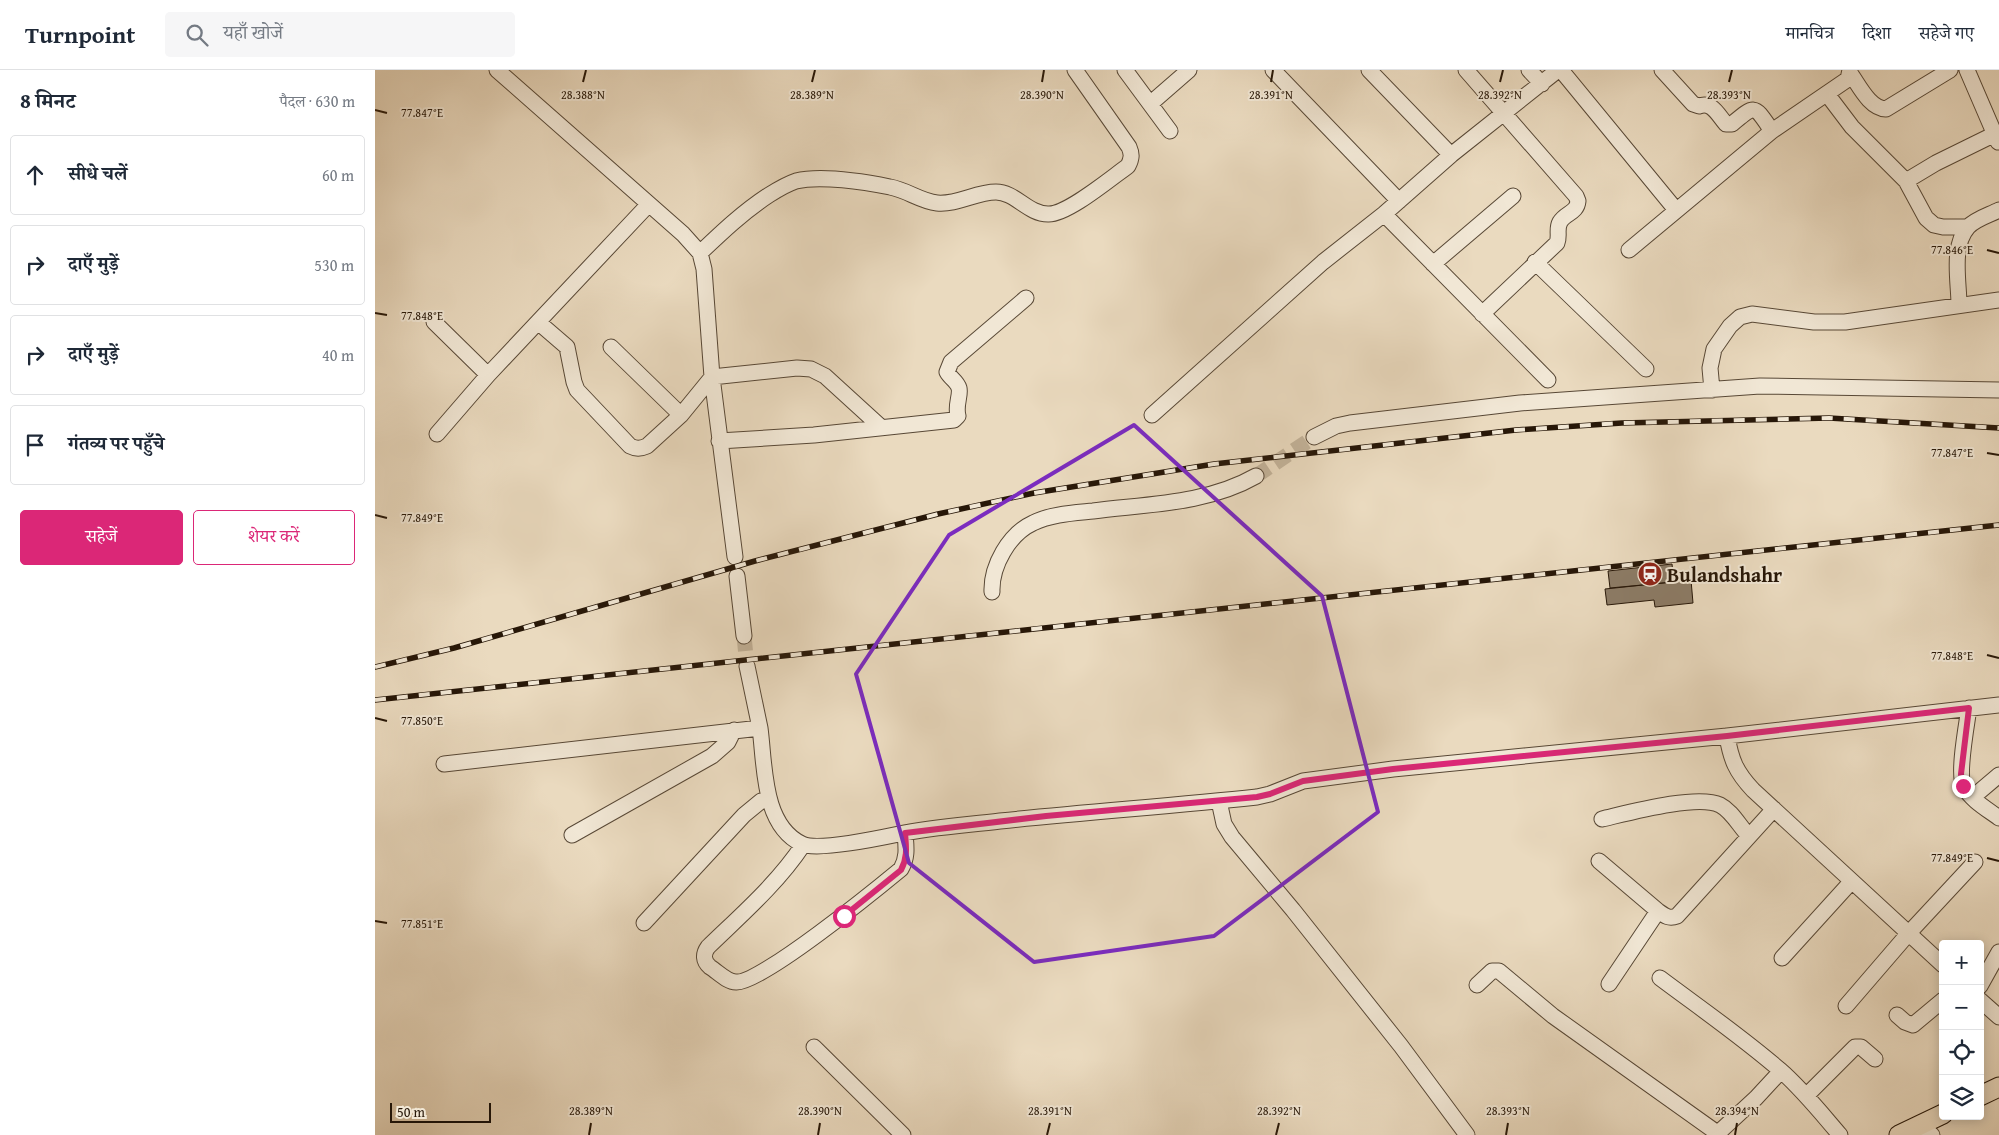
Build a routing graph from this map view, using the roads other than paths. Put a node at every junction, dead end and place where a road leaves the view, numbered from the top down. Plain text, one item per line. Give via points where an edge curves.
1 (497, 70) edge
2 (1075, 70) edge
3 (1125, 70) edge
4 (1189, 70) edge
5 (1273, 70) edge
6 (1369, 70) edge
7 (1466, 70) edge
8 (1529, 70) edge
9 (1560, 70) edge
10 (1662, 70) edge
11 (1950, 70) edge
12 (1967, 70) edge
13 (1850, 71) edge
14 (1541, 84) junction
15 (1827, 94) junction
16 (1150, 104) junction
17 (1504, 114) junction
18 (1170, 131) dead end
19 (1772, 131) junction
20 (1997, 139) edge
21 (1451, 155) junction
22 (1906, 181) junction
23 (1513, 196) dead end
24 (1399, 201) junction
25 (649, 204) junction
26 (1676, 210) junction
27 (1999, 210) edge
28 (1384, 214) junction
29 (1968, 227) junction
30 (1629, 250) dead end
31 (700, 254) junction
32 (1535, 262) junction
33 (1433, 264) junction
34 (1026, 298) dead end
35 (1999, 300) edge
36 (1959, 304) junction
37 (1482, 314) junction
38 (434, 322) dead end
39 (538, 322) junction
40 (611, 348) dead end
41 (1646, 369) dead end
42 (488, 375) junction
43 (712, 377) junction
44 (1548, 380) dead end
45 (1712, 390) junction
46 (1999, 390) edge
47 (681, 415) junction
48 (1152, 415) dead end
49 (883, 428) junction
50 (437, 434) dead end
51 (1315, 437) tunnel mouth
52 (719, 441) junction
53 (1256, 476) tunnel mouth
54 (735, 557) dead end
55 (737, 576) dead end
56 (992, 592) dead end
57 (744, 636) tunnel mouth
58 (747, 666) tunnel mouth
59 (1999, 705) edge
60 (1969, 708) junction
61 (748, 729) junction
62 (1727, 736) junction
63 (444, 764) dead end
64 (1999, 775) edge
65 (1973, 798) junction
66 (769, 799) junction
67 (1219, 801) junction
68 (1774, 809) junction
69 (1999, 818) edge
70 (1602, 819) dead end
71 (905, 833) junction
72 (572, 835) dead end
73 (1749, 836) junction
74 (803, 845) junction
75 (1599, 861) dead end
76 (1975, 862) dead end
77 (1851, 882) junction
78 (1658, 911) junction
79 (645, 923) dead end
80 (1908, 934) junction
81 (1999, 952) edge
82 (1782, 958) dead end
83 (1939, 961) edge
84 (1660, 978) dead end
85 (1609, 984) dead end
86 (1477, 985) dead end
87 (1981, 985) edge
88 (1939, 1003) edge
89 (1984, 1004) edge
90 (1846, 1006) dead end
91 (1897, 1015) dead end
92 (1999, 1017) edge
93 (814, 1047) dead end
94 (1875, 1059) dead end
95 (1781, 1071) junction
96 (1999, 1087) edge
97 (1984, 1094) edge
98 (1806, 1096) junction
99 (1939, 1118) edge
100 (1926, 1130) edge
101 (1718, 1134) edge
102 (903, 1135) edge
103 (1467, 1135) edge
104 (1840, 1135) edge
105 (1899, 1135) edge

1 - 25 street
2 - 31 street via 1129,147 1131,159 1128,166 1061,212 1048,214 1034,210 996,192 935,203 891,187 812,179 795,181 755,204 730,223
3 - 16 street
4 - 16 street
5 - 24 street
6 - 21 street
7 - 17 street
8 - 14 street
9 - 14 street
9 - 26 street
10 - 19 street via 1693,104 1711,106 1726,124 1732,124 1753,109 1759,112
11 - 13 street via 1885,109 1873,105
12 - 20 street
13 - 15 street via 1848,78
14 - 17 street
15 - 19 street
15 - 22 street via 1852,127
16 - 18 street
17 - 21 street
17 - 32 street via 1579,201 1575,210 1560,222 1557,243
19 - 26 street
20 - 22 street via 1936,163
21 - 24 street
22 - 29 street via 1926,218 1934,225
23 - 33 street
24 - 28 street
25 - 31 street
25 - 39 street
26 - 30 street
27 - 29 street
28 - 33 street
28 - 48 street via 1323,262
29 - 36 street via 1961,240 1958,259
31 - 43 street via 705,269
32 - 37 street
32 - 41 street
33 - 37 street
34 - 49 street via 947,366 947,372 959,391 957,418
35 - 36 street
36 - 45 street via 1845,322 1814,322 1752,314 1740,317 1729,326 1714,349 1710,368
37 - 44 street
38 - 42 street
39 - 42 street
39 - 47 street via 567,347 577,390 630,446 641,449 647,446
40 - 47 street
42 - 50 street
43 - 47 street
43 - 49 street via 811,369 825,376
43 - 52 street
45 - 46 street via 1769,386
45 - 51 street via 1520,403 1369,420 1336,426
49 - 52 street
52 - 54 street
53 - 56 street via 1240,485 1195,498 1065,514 1031,524 1019,533 1002,555 994,569
55 - 57 street
58 - 61 street
59 - 60 street
60 - 62 street
60 - 65 street via 1961,774 1963,786
61 - 63 street
61 - 66 street
61 - 72 street via 711,756
62 - 67 street via 1384,770 1303,781 1270,794
62 - 68 street via 1730,756 1739,775
64 - 65 street
65 - 69 street
66 - 74 street via 777,822 789,836
66 - 79 street via 744,814
67 - 71 street via 1046,816
67 - 103 street via 1224,824 1231,837 1401,1046
68 - 73 street
68 - 77 street
70 - 73 street via 1668,805 1709,803 1728,811
71 - 74 street via 824,846
71 - 74 street via 906,857 901,870 844,916 775,963 743,981 728,979 707,964 704,952 777,879
73 - 78 street via 1677,916 1667,917
75 - 78 street
76 - 80 street
77 - 80 street
77 - 82 street
78 - 85 street
80 - 83 street
80 - 90 street
81 - 87 street
84 - 95 street
86 - 101 street via 1492,971 1499,970 1553,1016
88 - 91 street via 1913,1025
89 - 92 street
93 - 102 street
94 - 98 street via 1861,1047 1855,1047
95 - 98 street
95 - 101 street
96 - 97 main road
98 - 104 street
99 - 100 main road
100 - 105 main road

